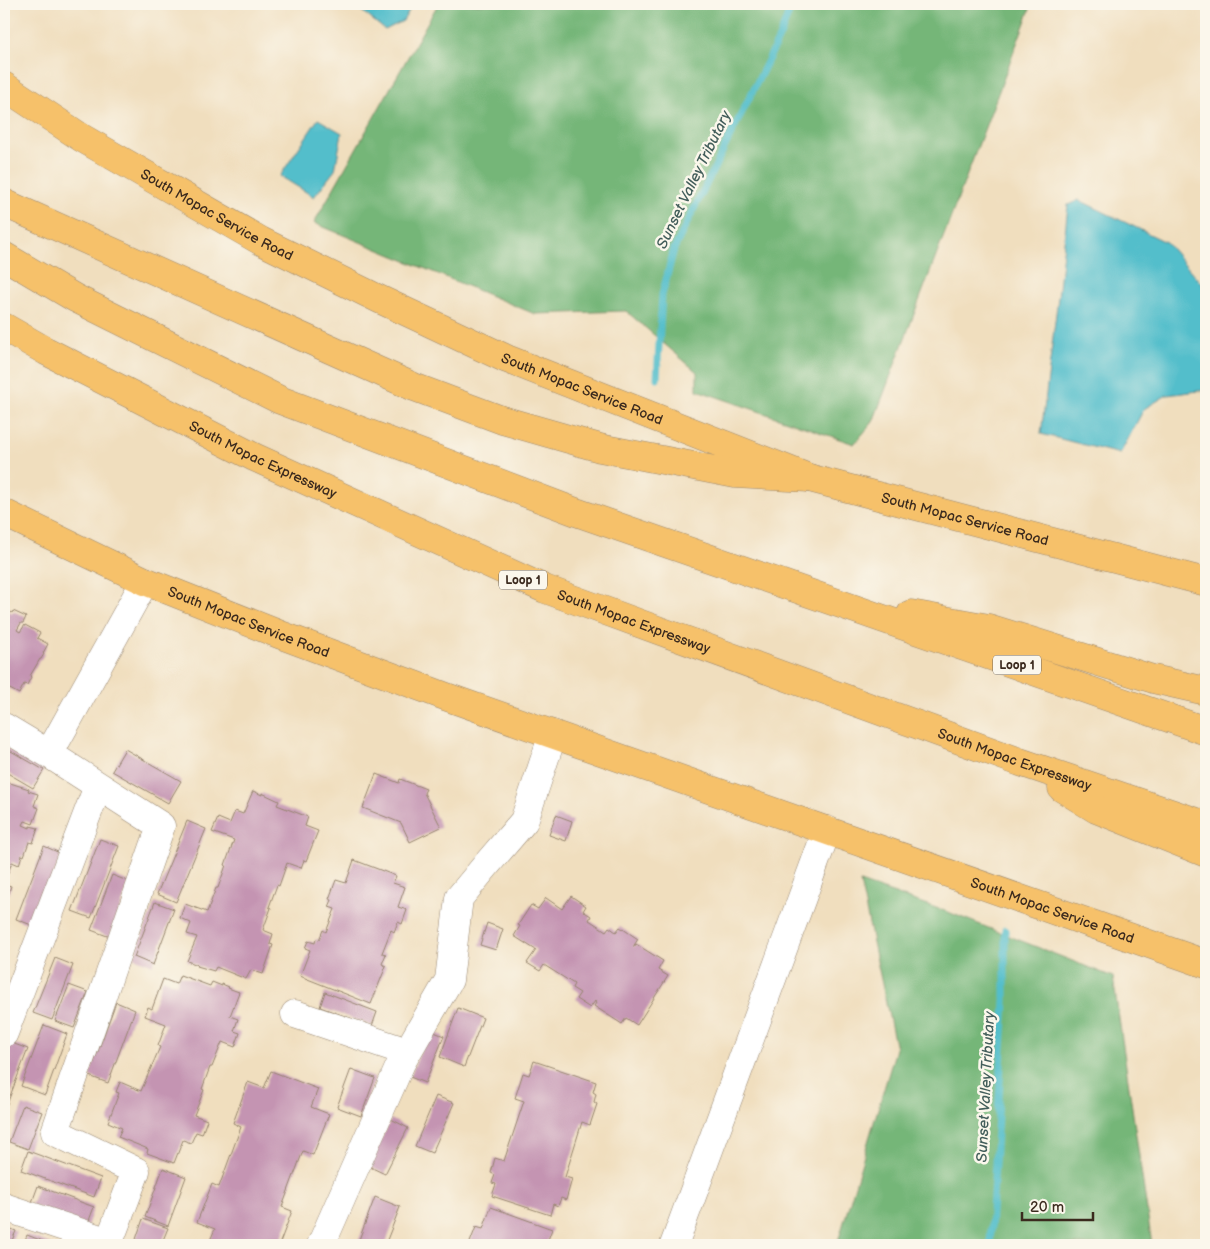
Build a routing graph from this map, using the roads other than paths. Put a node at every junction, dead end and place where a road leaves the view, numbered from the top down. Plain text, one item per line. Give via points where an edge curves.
1 (4, 86) edge
2 (4, 202) edge
3 (4, 256) edge
4 (4, 327) edge
5 (809, 478) junction
6 (4, 513) edge
7 (145, 581) junction
8 (1206, 582) edge
9 (828, 599) junction
10 (1206, 691) edge
11 (4, 727) edge
12 (1206, 731) edge
13 (553, 734) junction
14 (50, 754) junction
15 (1020, 762) junction
16 (98, 786) junction
17 (1206, 825) edge
18 (827, 830) junction
19 (1206, 853) edge
20 (1206, 964) edge
21 (295, 1014) dead end
22 (4, 1033) edge
23 (407, 1052) junction
24 (4, 1207) edge
25 (322, 1245) edge
26 (674, 1245) edge

1 - 5 main road, South Mopac Service Road via 82,138 261,241 378,299 508,359
2 - 5 main road via 414,387 502,420 600,448 735,474
3 - 9 main road, Loop 1 via 75,298 280,400 576,512
4 - 15 main road, South Mopac Expressway / Loop 1 via 254,458 545,589
5 - 8 main road, South Mopac Service Road
6 - 7 main road, South Mopac Service Road
7 - 13 main road, South Mopac Service Road via 280,635
7 - 14 lane
9 - 10 main road via 989,628 1152,680
9 - 12 main road, Loop 1
11 - 14 lane
13 - 18 main road, South Mopac Service Road
13 - 23 lane via 524,821 459,898 449,980
14 - 16 lane
15 - 17 main road, South Mopac Expressway / Loop 1
15 - 19 main road via 1096,809
16 - 22 lane
16 - 24 lane via 161,826 55,1132 136,1172 109,1242
18 - 20 main road, South Mopac Service Road
18 - 26 lane
21 - 23 lane
23 - 25 lane

